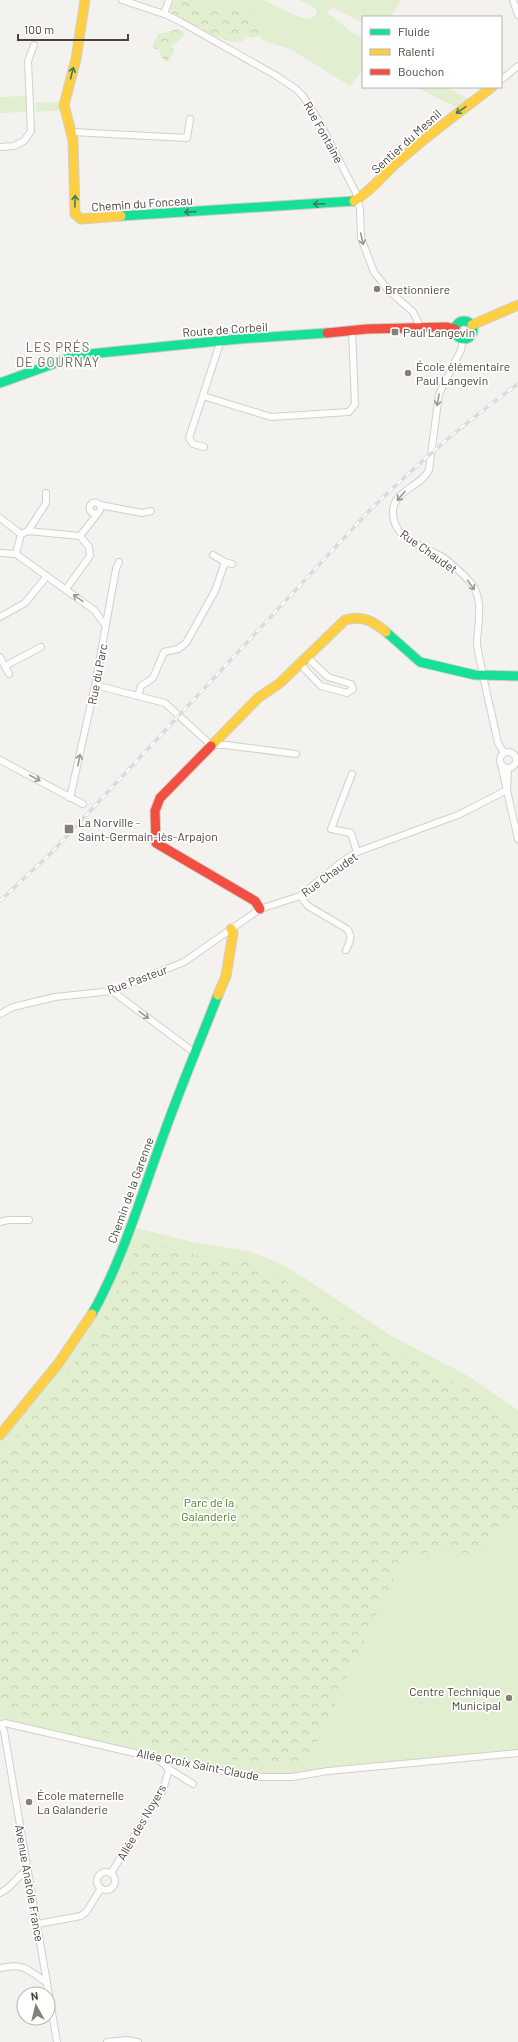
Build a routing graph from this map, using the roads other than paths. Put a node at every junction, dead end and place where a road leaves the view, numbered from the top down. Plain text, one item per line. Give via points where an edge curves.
1 (85, 0) edge
2 (122, 0) edge
3 (169, 0) edge
4 (513, 0) edge
5 (164, 14) junction
6 (518, 15) edge
7 (34, 45) dead end
8 (518, 66) edge
9 (502, 79) edge
10 (491, 88) edge
11 (190, 119) dead end
12 (72, 132) junction
13 (0, 147) edge
14 (358, 201) junction
15 (518, 305) edge
16 (472, 325) junction
17 (418, 328) junction
18 (455, 329) junction
19 (352, 330) junction
20 (463, 339) junction
21 (221, 340) junction
22 (0, 382) edge
23 (203, 396) junction
24 (204, 447) dead end
25 (46, 493) dead end
26 (100, 505) junction
27 (151, 511) dead end
28 (98, 513) junction
29 (0, 518) edge
30 (28, 531) junction
31 (21, 534) junction
32 (80, 536) junction
33 (0, 553) edge
34 (16, 554) junction
35 (214, 555) dead end
36 (119, 562) dead end
37 (225, 562) junction
38 (232, 564) dead end
39 (47, 576) junction
40 (66, 589) junction
41 (0, 617) edge
42 (106, 624) junction
43 (41, 647) dead end
44 (0, 656) edge
45 (304, 660) junction
46 (5, 666) junction
47 (9, 674) dead end
48 (483, 676) junction
49 (518, 676) edge
50 (95, 685) junction
51 (138, 696) junction
52 (211, 746) junction
53 (504, 753) junction
54 (296, 754) dead end
55 (516, 755) edge
56 (0, 760) edge
57 (517, 761) edge
58 (501, 764) junction
59 (508, 768) junction
60 (352, 774) dead end
61 (506, 790) junction
62 (70, 798) junction
63 (83, 804) dead end
64 (518, 839) edge
65 (357, 852) junction
66 (300, 896) junction
67 (260, 909) junction
68 (231, 929) junction
69 (346, 950) dead end
70 (112, 991) junction
71 (0, 1014) edge
72 (194, 1053) junction
73 (29, 1220) dead end
74 (0, 1222) edge
75 (0, 1434) edge
76 (0, 1725) edge
77 (518, 1753) edge
78 (156, 1758) junction
79 (169, 1769) junction
80 (193, 1784) dead end
81 (27, 1870) junction
82 (111, 1873) junction
83 (101, 1888) junction
84 (0, 1893) edge
85 (37, 1924) junction
86 (0, 1968) edge
87 (46, 1982) junction
88 (57, 2042) edge
89 (107, 2042) edge
90 (138, 2042) edge

12 -> 1 street, Chemin du Fonceau via 64,105 76,59
2 - 5 street, Rue Fontaine
3 - 5 street
4 - 6 street
5 - 14 street, Rue Fontaine via 228,47 296,89 317,116 354,188
7 - 13 street via 28,61 31,130 24,141 14,146
8 - 9 street
10 -> 14 street, Sentier du Mesnil via 428,134
11 - 12 street via 187,138
14 -> 12 street, Chemin du Fonceau via 81,219 75,211
14 -> 17 street, Rue Fontaine via 361,238 374,272 388,290 413,312
15 - 16 street
16 - 18 street via 462,321
16 - 20 street via 471,336
17 - 18 street, Route de Corbeil
17 - 19 street, Route de Corbeil via 384,327
18 - 20 street via 456,334
19 - 21 street, Route de Corbeil
19 - 23 street via 355,404 349,412 271,417
20 -> 48 street, Rue Chaudet via 461,350 439,394 429,470 424,477 400,495 393,512 394,523 403,535 444,559 472,584 479,600 477,643
21 - 22 street, Route de Corbeil via 72,357
21 - 23 street
23 - 24 street via 189,438 194,444
25 - 30 street via 46,503
26 - 27 street via 142,513
26 - 28 street
26 - 28 street via 94,502 90,506 91,512
28 - 32 street
29 - 31 street
30 - 31 street
30 - 32 street
31 - 34 street
32 - 40 street via 90,547 90,556
33 - 34 street
34 - 39 street
35 - 37 street
36 - 42 street, Rue du Parc
37 - 38 street
37 - 51 street via 215,591 186,643 178,650 164,652 153,678 141,686
39 - 40 street
39 - 41 street via 27,601
42 -> 40 street via 94,610
42 - 50 street, Rue du Parc
43 - 46 street
44 - 46 street
45 - 45 street via 321,686 347,693 353,689 351,684 324,675
45 - 48 street via 345,620 362,618 374,622 420,662
45 - 52 street via 280,683 258,698
46 - 47 street
48 - 49 street
48 - 53 street, Rue Chaudet via 498,743
50 - 51 street
62 -> 50 street, Rue du Parc
51 - 52 street via 165,703
52 - 54 street via 226,745
52 - 67 street via 157,802 156,843 255,901
53 - 55 street
53 - 58 street via 500,759
55 - 57 street
56 -> 62 street
57 - 59 street
58 - 59 street
58 - 61 street
59 - 61 street
60 - 65 street via 331,829 351,833
61 - 64 street
61 - 65 street, Rue Chaudet via 458,815
62 - 63 street
65 - 66 street, Rue Chaudet
66 - 67 street, Rue Chaudet
66 - 69 street via 308,906 347,929 351,934
67 - 68 street, Rue Pasteur
68 - 70 street, Rue Pasteur via 184,962
68 - 72 street, Chemin de la Garenne via 233,932 226,976
70 - 71 street, Rue Pasteur via 55,997 13,1007
70 -> 72 street
72 - 75 street, Chemin de la Garenne via 102,1296 58,1364
73 - 74 street
76 - 78 street, Allée Croix Saint-Claude via 5,1723
76 - 81 street, Avenue Anatole France via 4,1730
77 - 78 street, Allée Croix Saint-Claude via 328,1771 286,1778 242,1774
78 - 79 street
79 - 80 street
79 - 82 street, Allée des Noyers via 163,1790
81 - 84 street
81 - 85 street, Avenue Anatole France
82 - 83 street, Allée des Noyers via 106,1872 98,1876
82 - 83 street, Allée des Noyers via 115,1881 114,1886 110,1889
83 - 85 street, Allée des Noyers via 81,1916
85 - 87 street, Avenue Anatole France
86 - 87 street via 16,1965 24,1967
87 - 88 street, Avenue Anatole France
89 - 90 street

